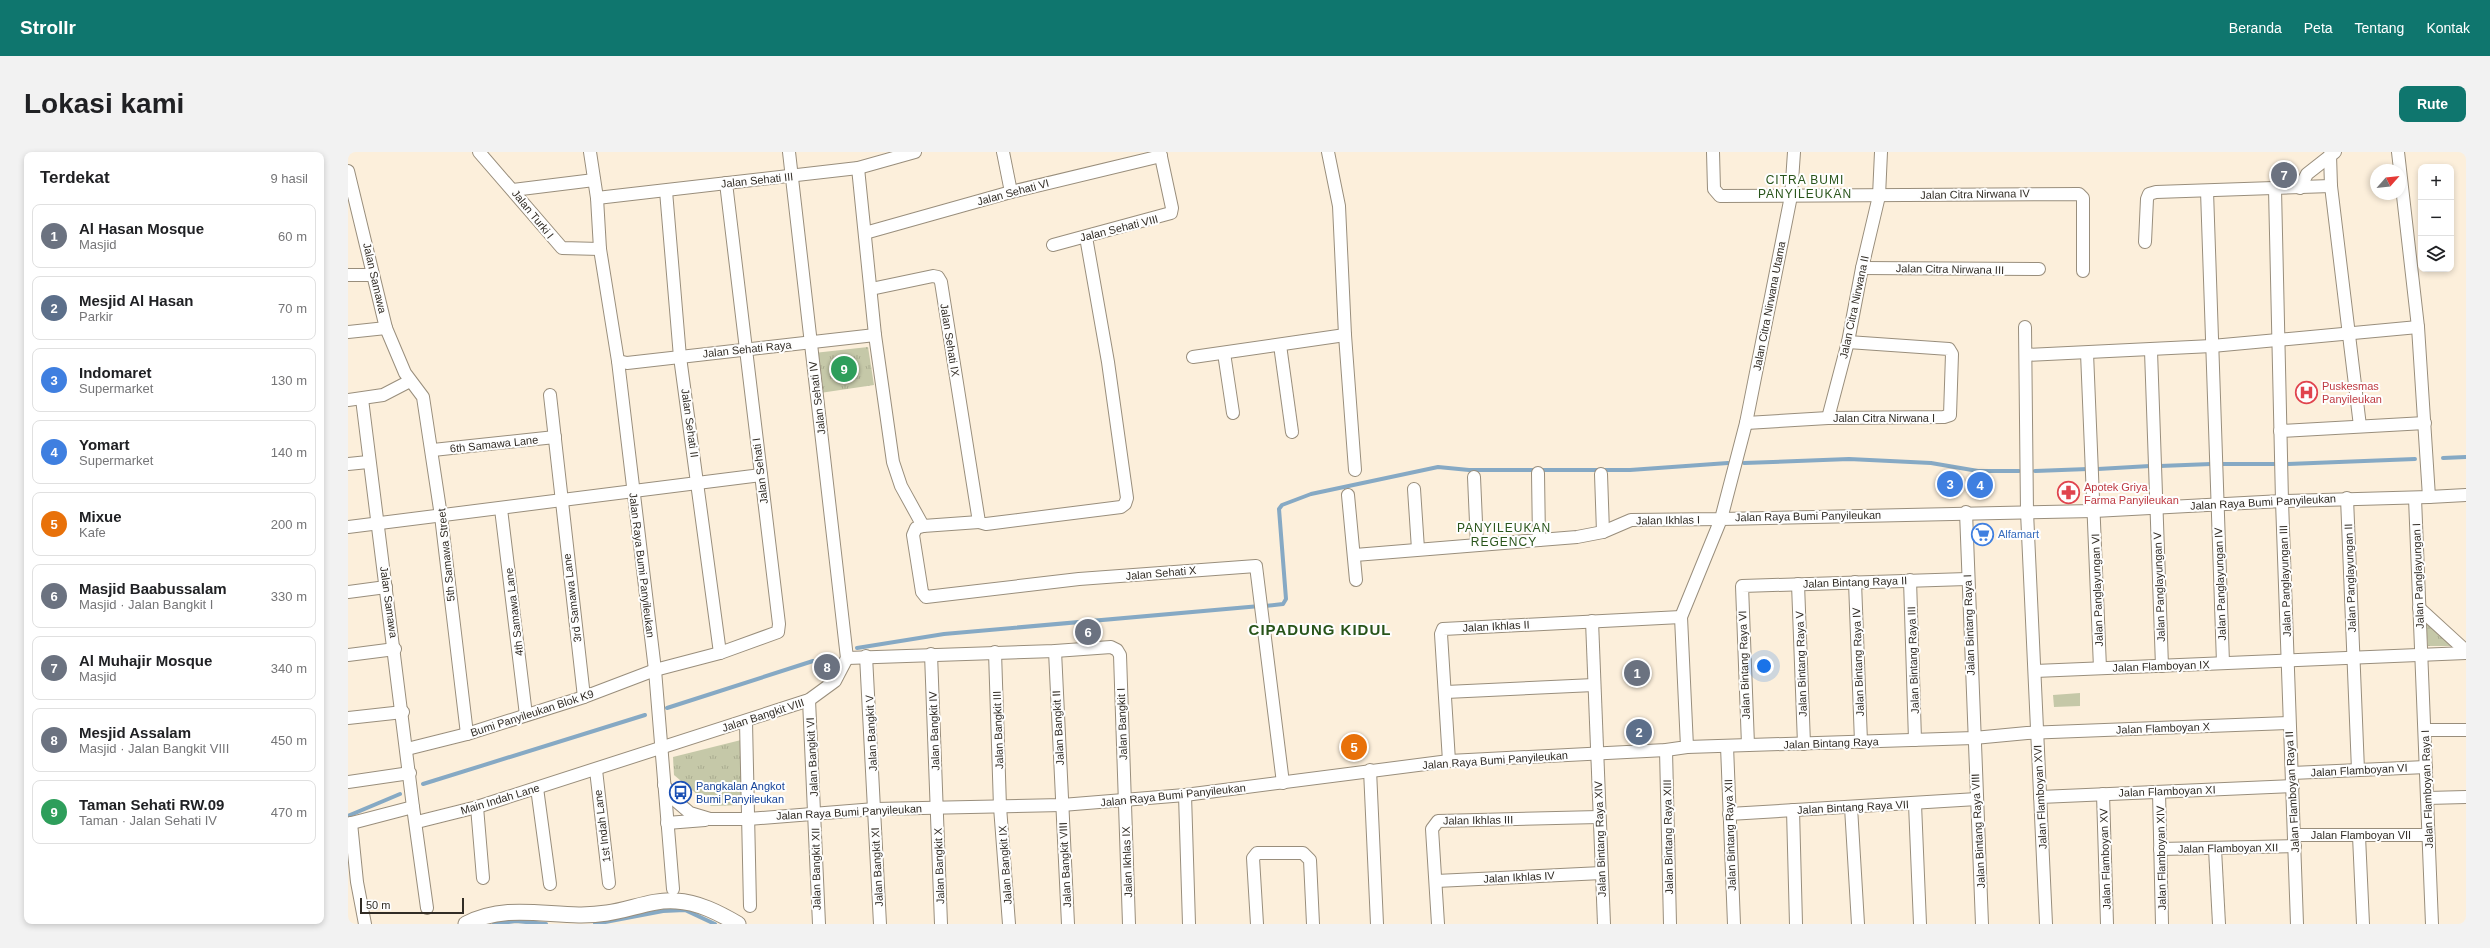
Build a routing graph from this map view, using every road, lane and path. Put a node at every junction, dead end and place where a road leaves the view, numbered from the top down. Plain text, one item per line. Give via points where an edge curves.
1 (479, 152) edge
2 (590, 152) edge
3 (789, 152) edge
4 (915, 152) edge
5 (1003, 152) edge
6 (1328, 152) edge
7 (1713, 152) edge
8 (1794, 152) edge
9 (1881, 152) edge
10 (2398, 152) edge
11 (2332, 153) edge
12 (1161, 154) edge
13 (858, 168) junction
14 (348, 171) edge
15 (791, 176) junction
16 (594, 180) junction
17 (726, 182) junction
18 (2331, 186) junction
19 (2300, 188) junction
20 (2275, 189) junction
21 (514, 190) junction
22 (2207, 190) junction
23 (666, 191) junction
24 (1011, 192) junction
25 (1791, 196) junction
26 (1879, 196) junction
27 (597, 198) junction
28 (354, 211) edge
29 (865, 233) junction
30 (1086, 237) junction
31 (2145, 242) dead end
32 (1053, 245) dead end
33 (600, 249) junction
34 (1862, 268) junction
35 (2039, 269) dead end
36 (2083, 271) dead end
37 (348, 275) edge
38 (373, 275) junction
39 (871, 289) junction
40 (2024, 327) dead end
41 (2418, 327) junction
42 (386, 328) junction
43 (348, 332) edge
44 (2350, 334) junction
45 (876, 335) junction
46 (1345, 336) junction
47 (2278, 339) junction
48 (810, 342) junction
49 (1848, 342) junction
50 (1280, 345) junction
51 (2212, 346) junction
52 (746, 348) junction
53 (2151, 351) junction
54 (1224, 353) junction
55 (2087, 353) junction
56 (2026, 355) junction
57 (680, 356) junction
58 (1193, 357) dead end
59 (618, 361) junction
60 (410, 381) junction
61 (550, 395) dead end
62 (362, 399) junction
63 (348, 400) edge
64 (1233, 413) dead end
65 (1828, 418) junction
66 (1746, 423) junction
67 (2425, 423) junction
68 (2360, 426) junction
69 (2280, 431) junction
70 (1292, 432) dead end
71 (554, 433) junction
72 (433, 450) junction
73 (368, 462) junction
74 (348, 464) edge
75 (1355, 470) dead end
76 (1538, 473) dead end
77 (1601, 474) dead end
78 (761, 475) junction
79 (1474, 477) dead end
80 (698, 483) junction
81 (1414, 489) dead end
82 (633, 490) junction
83 (1348, 495) dead end
84 (2466, 495) edge
85 (2429, 497) junction
86 (2347, 498) junction
87 (2415, 498) junction
88 (561, 499) junction
89 (2282, 501) junction
90 (2217, 505) junction
91 (2157, 508) junction
92 (501, 509) junction
93 (2094, 511) junction
94 (1966, 512) junction
95 (2028, 512) junction
96 (441, 516) junction
97 (1722, 519) junction
98 (980, 522) junction
99 (379, 523) junction
100 (923, 526) junction
101 (348, 527) edge
102 (1603, 532) junction
103 (1540, 540) junction
104 (1477, 545) junction
105 (1418, 549) junction
106 (1355, 556) junction
107 (1968, 579) junction
108 (1356, 580) dead end
109 (1910, 580) junction
110 (1855, 582) junction
111 (1798, 584) junction
112 (1742, 586) joint
113 (386, 588) junction
114 (348, 592) edge
115 (2419, 608) junction
116 (1681, 617) junction
117 (1592, 621) junction
118 (395, 648) junction
119 (1055, 651) junction
120 (995, 652) junction
121 (2466, 652) edge
122 (720, 653) junction
123 (931, 654) junction
124 (348, 655) edge
125 (2421, 655) junction
126 (866, 656) junction
127 (848, 658) junction
128 (2353, 658) junction
129 (2287, 661) junction
130 (2223, 663) junction
131 (2162, 666) junction
132 (2100, 668) junction
133 (655, 670) junction
134 (2035, 670) junction
135 (1594, 685) junction
136 (1446, 692) junction
137 (584, 697) junction
138 (809, 700) junction
139 (401, 712) junction
140 (526, 715) junction
141 (348, 718) edge
142 (746, 722) junction
143 (2289, 724) junction
144 (2425, 730) junction
145 (2466, 730) edge
146 (2037, 733) junction
147 (467, 734) junction
148 (1974, 738) junction
149 (1915, 740) junction
150 (1861, 742) junction
151 (1804, 744) junction
152 (1748, 745) junction
153 (1727, 746) junction
154 (661, 747) junction
155 (1687, 747) junction
156 (407, 749) junction
157 (1666, 750) junction
158 (1597, 753) junction
159 (1449, 761) junction
160 (2426, 767) junction
161 (596, 770) junction
162 (1370, 770) junction
163 (2358, 770) junction
164 (2292, 774) junction
165 (411, 778) junction
166 (348, 782) edge
167 (1282, 783) junction
168 (664, 785) junction
169 (2293, 786) junction
170 (537, 788) junction
171 (2159, 792) junction
172 (2103, 794) junction
173 (1185, 795) junction
174 (2040, 797) junction
175 (2466, 797) edge
176 (2427, 798) junction
177 (1977, 799) junction
178 (1125, 800) junction
179 (1915, 804) junction
180 (1062, 805) junction
181 (413, 806) junction
182 (476, 807) junction
183 (1000, 807) junction
184 (1851, 807) junction
185 (936, 808) junction
186 (875, 809) junction
187 (1793, 810) junction
188 (815, 814) junction
189 (1728, 814) junction
190 (1599, 818) junction
191 (748, 819) junction
192 (710, 820) junction
193 (417, 822) junction
194 (667, 823) junction
195 (349, 824) edge
196 (2428, 835) junction
197 (2359, 836) junction
198 (2295, 840) junction
199 (2160, 849) junction
200 (2215, 849) junction
201 (1602, 873) junction
202 (483, 878) dead end
203 (1436, 881) junction
204 (609, 883) dead end
205 (352, 884) edge
206 (550, 884) dead end
207 (673, 889) dead end
208 (750, 906) dead end
209 (427, 908) dead end
210 (365, 924) edge
211 (466, 924) edge
212 (738, 924) edge
213 (819, 924) edge
214 (880, 924) edge
215 (941, 924) edge
216 (1009, 924) edge
217 (1068, 924) edge
218 (1129, 924) edge
219 (1189, 924) edge
220 (1257, 924) edge
221 (1313, 924) edge
222 (1377, 924) edge
223 (1438, 924) edge
224 (1604, 924) edge
225 (1670, 924) edge
226 (1734, 924) edge
227 (1796, 924) edge
228 (1858, 924) edge
229 (1920, 924) edge
230 (1982, 924) edge
231 (2046, 924) edge
232 (2107, 924) edge
233 (2162, 924) edge
234 (2219, 924) edge
235 (2297, 924) edge
236 (2364, 924) edge
237 (2432, 924) edge

1 - 21 street, Jalan Turki I
2 - 16 street, Jalan Raya Bumi Panyileukan
3 - 15 street, Jalan Sehati IV
4 - 13 street, Jalan Sehati III
5 - 24 street
6 - 46 street via 1339,206
7 - 25 street, Jalan Citra Nirwana IV via 1714,190 1720,196
8 - 25 street, Jalan Citra Nirwana Utama
9 - 26 street, Jalan Citra Nirwana II
10 - 41 street
11 - 18 street
11 - 19 street via 2307,174
12 - 24 street, Jalan Sehati VI
12 - 30 street, Jalan Sehati VIII via 1171,213
13 - 15 street, Jalan Sehati III
13 - 29 street
14 - 28 street, Jalan Samawa
15 - 17 street, Jalan Sehati III
15 - 48 street, Jalan Sehati IV
16 - 21 street
16 - 27 street, Jalan Raya Bumi Panyileukan
17 - 23 street, Jalan Sehati III
17 - 52 street, Jalan Sehati I
18 - 19 street
18 - 44 street
19 - 20 street
20 - 22 street
20 - 47 street, Jalan Panglayungan III
21 - 33 street, Jalan Turki I via 562,248
22 - 31 street via 2149,194
22 - 51 street, Jalan Panglayungan IV
23 - 27 street, Jalan Sehati III
23 - 57 street, Jalan Sehati II
24 - 29 street, Jalan Sehati VI
25 - 26 street, Jalan Citra Nirwana IV
25 - 66 street, Jalan Citra Nirwana Utama
26 - 34 street, Jalan Citra Nirwana II
26 - 36 street, Jalan Citra Nirwana IV via 2074,192 2083,198
27 - 33 street, Jalan Raya Bumi Panyileukan
28 - 38 street, Jalan Samawa
29 - 39 street
30 - 32 street, Jalan Sehati VIII
30 - 98 street via 1108,362 1127,498 1125,504 1121,507 1074,514 986,524
33 - 59 street, Jalan Raya Bumi Panyileukan
34 - 35 street, Jalan Citra Nirwana III
34 - 49 street, Jalan Citra Nirwana II
37 - 38 street
38 - 42 street, Jalan Samawa
39 - 45 street
39 - 98 street, Jalan Sehati IX via 933,276 938,277 941,282
40 - 56 street, Jalan Flamboyan XVI
41 - 44 street
41 - 67 street
42 - 43 street
42 - 60 street, Jalan Samawa
44 - 47 street
44 - 68 street
45 - 48 street, Jalan Sehati Raya
45 - 100 street via 893,462 901,486
46 - 50 street
46 - 75 street
47 - 51 street
47 - 69 street, Jalan Panglayungan III
48 - 52 street, Jalan Sehati Raya
48 - 127 street, Jalan Sehati IV
49 - 65 street, Jalan Citra Nirwana II
49 - 65 street, Jalan Citra Nirwana I via 1949,349 1952,354 1952,409 1950,415 1944,417
50 - 54 street
50 - 70 street
51 - 53 street
51 - 90 street, Jalan Panglayungan IV
52 - 57 street, Jalan Sehati Raya
52 - 78 street, Jalan Sehati I
53 - 55 street
53 - 91 street, Jalan Panglayungan V
54 - 58 street
54 - 64 street
55 - 56 street
55 - 93 street, Jalan Panglayungan VI
56 - 95 street, Jalan Flamboyan XVI
57 - 59 street, Jalan Sehati Raya via 627,363
57 - 80 street, Jalan Sehati II
59 - 82 street, Jalan Raya Bumi Panyileukan
60 - 62 street via 383,395
60 - 72 street, 5th Samawa Street via 423,398
61 - 71 street
62 - 63 street
62 - 73 street, Jalan Samawa
65 - 66 street, Jalan Citra Nirwana I
66 - 97 street, Jalan Citra Nirwana Utama
67 - 68 street
67 - 85 street
68 - 69 street
69 - 89 street, Jalan Panglayungan III
71 - 72 street, 6th Samawa Lane
71 - 88 street
72 - 96 street, 5th Samawa Street
73 - 74 street
73 - 99 street, Jalan Samawa
76 - 103 street
77 - 102 street
78 - 80 street
78 - 122 street, Jalan Sehati I via 778,632
79 - 104 street
80 - 82 street
80 - 122 street, Jalan Sehati II
81 - 105 street
82 - 88 street
82 - 133 street, Jalan Raya Bumi Panyileukan
83 - 106 street
84 - 85 street, Jalan Raya Bumi Panyileukan
85 - 87 street, Jalan Raya Bumi Panyileukan
86 - 87 street, Jalan Raya Bumi Panyileukan
86 - 89 street, Jalan Raya Bumi Panyileukan
86 - 128 street, Jalan Panglayungan II
87 - 115 street, Jalan Panglayungan I
88 - 92 street
88 - 137 street, 3rd Samawa Lane
89 - 90 street, Jalan Raya Bumi Panyileukan
89 - 129 street, Jalan Panglayungan III
90 - 91 street, Jalan Raya Bumi Panyileukan
90 - 130 street, Jalan Panglayungan IV
91 - 93 street, Jalan Raya Bumi Panyileukan
91 - 131 street, Jalan Panglayungan V
92 - 96 street
92 - 140 street, 4th Samawa Lane
93 - 95 street, Jalan Raya Bumi Panyileukan
93 - 132 street, Jalan Panglayungan VI
94 - 95 street, Jalan Raya Bumi Panyileukan
94 - 97 street, Jalan Raya Bumi Panyileukan
94 - 107 street, Jalan Bintang Raya I
95 - 134 street, Jalan Flamboyan XVI
96 - 99 street
96 - 147 street, 5th Samawa Street
97 - 102 street, Jalan Ikhlas I via 1631,520
97 - 116 street, Jalan Raya Bumi Panyileukan
98 - 100 street
99 - 101 street
99 - 113 street, Jalan Samawa
100 - 167 street, Jalan Sehati X via 916,528 913,536 922,592 926,597 932,598 1079,579 1256,566
102 - 103 street, Jalan Ikhlas I
103 - 104 street, Jalan Ikhlas I
104 - 105 street, Jalan Ikhlas I
105 - 106 street, Jalan Ikhlas I
106 - 108 street
107 - 109 street, Jalan Bintang Raya II
107 - 148 street, Jalan Bintang Raya I
109 - 110 street, Jalan Bintang Raya II
109 - 149 street, Jalan Bintang Raya III
110 - 111 street, Jalan Bintang Raya II
110 - 150 street, Jalan Bintang Raya IV
111 - 112 street, Jalan Bintang Raya II
111 - 151 street, Jalan Bintang Raya V
112 - 152 street, Jalan Bintang Raya VI
113 - 114 street
113 - 118 street, Jalan Samawa
115 - 121 street
115 - 125 street, Jalan Panglayungan I
116 - 117 street, Jalan Ikhlas II
116 - 155 street, Jalan Raya Bumi Panyileukan
117 - 135 street, Jalan Bintang Raya XIV
117 - 136 street, Jalan Ikhlas II via 1443,630 1441,634
118 - 124 street
118 - 139 street, Jalan Samawa
119 - 120 street
119 - 178 street, Jalan Bangkit I via 1110,647 1117,650 1120,655
119 - 180 street, Jalan Bangkit II
120 - 123 street
120 - 183 street, Jalan Bangkit III
121 - 125 street, Jalan Flamboyan IX
122 - 133 street, Jalan Sehati I
123 - 126 street
123 - 185 street, Jalan Bangkit IV
125 - 128 street, Jalan Flamboyan IX
125 - 144 street, Jalan Flamboyan Raya I
126 - 127 street
126 - 186 street, Jalan Bangkit V
127 - 138 street, Jalan Bangkit VIII via 835,681
128 - 129 street, Jalan Flamboyan IX
128 - 163 street, Jalan Panglayungan II
129 - 130 street, Jalan Flamboyan IX
129 - 143 street, Jalan Flamboyan Raya II
130 - 131 street, Jalan Flamboyan IX
131 - 132 street, Jalan Flamboyan IX
132 - 134 street, Jalan Flamboyan IX
133 - 137 street, Bumi Panyileukan Blok K9
133 - 154 street, Jalan Raya Bumi Panyileukan
134 - 146 street, Jalan Flamboyan XVI
135 - 136 street
135 - 158 street, Jalan Bintang Raya XIV
136 - 159 street, Jalan Ikhlas II
137 - 140 street, Bumi Panyileukan Blok K9
138 - 142 street, Jalan Bangkit VIII
138 - 188 street, Jalan Bangkit VI
139 - 141 street
139 - 156 street, Jalan Samawa
140 - 147 street, Bumi Panyileukan Blok K9
142 - 154 street, Jalan Bangkit VIII
142 - 191 street
143 - 146 street, Jalan Flamboyan X
143 - 164 street, Jalan Flamboyan Raya II
144 - 145 street
144 - 160 street, Jalan Flamboyan Raya I
146 - 148 street, Jalan Flamboyan X
146 - 174 street, Jalan Flamboyan XVI
147 - 156 street, Bumi Panyileukan Blok K9
148 - 149 street, Jalan Bintang Raya
148 - 177 street, Jalan Bintang Raya VIII
149 - 150 street, Jalan Bintang Raya
150 - 151 street, Jalan Bintang Raya
151 - 152 street, Jalan Bintang Raya
152 - 153 street, Jalan Bintang Raya
153 - 155 street, Jalan Bintang Raya
153 - 189 street, Jalan Bintang Raya XII
154 - 161 street, Main Indah Lane
154 - 168 street, Jalan Raya Bumi Panyileukan
155 - 157 street, Jalan Raya Bumi Panyileukan
156 - 165 street, Jalan Samawa
157 - 158 street, Jalan Raya Bumi Panyileukan
157 - 225 street, Jalan Bintang Raya XIII
158 - 159 street, Jalan Raya Bumi Panyileukan
158 - 190 street, Jalan Bintang Raya XIV
159 - 162 street, Jalan Raya Bumi Panyileukan
160 - 163 street, Jalan Flamboyan VI
160 - 176 street, Jalan Flamboyan Raya I
161 - 170 street, Main Indah Lane
161 - 204 street, 1st Indah Lane
162 - 167 street, Jalan Raya Bumi Panyileukan
162 - 222 street
163 - 164 street, Jalan Flamboyan VI
164 - 169 street, Jalan Flamboyan Raya II
165 - 166 street
165 - 181 street, Jalan Samawa
167 - 173 street, Jalan Raya Bumi Panyileukan
168 - 192 street, Jalan Raya Bumi Panyileukan via 676,801 690,813
168 - 194 street
169 - 171 street, Jalan Flamboyan XI
169 - 198 street, Jalan Flamboyan Raya II
170 - 182 street, Main Indah Lane
170 - 206 street
171 - 172 street, Jalan Flamboyan XI
171 - 199 street, Jalan Flamboyan XIV
172 - 174 street, Jalan Flamboyan XI
172 - 232 street, Jalan Flamboyan XV
173 - 178 street, Jalan Raya Bumi Panyileukan
173 - 219 street
174 - 231 street, Jalan Flamboyan XVI
175 - 176 street
176 - 196 street, Jalan Flamboyan Raya I
177 - 179 street, Jalan Bintang Raya VII
177 - 230 street, Jalan Bintang Raya VIII
178 - 180 street, Jalan Raya Bumi Panyileukan
178 - 218 street, Jalan Ikhlas IX
179 - 184 street, Jalan Bintang Raya VII
179 - 229 street
180 - 183 street, Jalan Raya Bumi Panyileukan
180 - 217 street, Jalan Bangkit VIII
181 - 193 street
181 - 195 street
182 - 193 street, Main Indah Lane
182 - 202 street
183 - 185 street, Jalan Raya Bumi Panyileukan
183 - 216 street, Jalan Bangkit IX
184 - 187 street, Jalan Bintang Raya VII
184 - 228 street
185 - 186 street, Jalan Raya Bumi Panyileukan
185 - 215 street, Jalan Bangkit X
186 - 188 street, Jalan Raya Bumi Panyileukan
186 - 214 street, Jalan Bangkit XI
187 - 189 street, Jalan Bintang Raya VII
187 - 227 street
188 - 191 street, Jalan Raya Bumi Panyileukan
188 - 213 street, Jalan Bangkit XII
189 - 226 street, Jalan Bintang Raya XII
190 - 201 street, Jalan Bintang Raya XIV
190 - 203 street, Jalan Ikhlas III via 1438,821 1432,829
191 - 192 street, Jalan Raya Bumi Panyileukan
191 - 208 street
192 - 194 street
193 - 209 street
194 - 207 street
195 - 205 street
196 - 197 street, Jalan Flamboyan VII
196 - 237 street, Jalan Flamboyan Raya I
197 - 198 street, Jalan Flamboyan VII
197 - 236 street
198 - 200 street, Jalan Flamboyan XII
198 - 235 street, Jalan Flamboyan Raya II
199 - 200 street, Jalan Flamboyan XII
199 - 233 street, Jalan Flamboyan XIV
200 - 234 street
201 - 203 street, Jalan Ikhlas IV
201 - 224 street, Jalan Bintang Raya XIV
203 - 223 street, Jalan Ikhlas III
205 - 210 street
211 - 212 street via 493,913 517,910 576,916 607,913 664,900 699,905
220 - 221 street via 1253,858 1257,853 1303,853 1310,860

